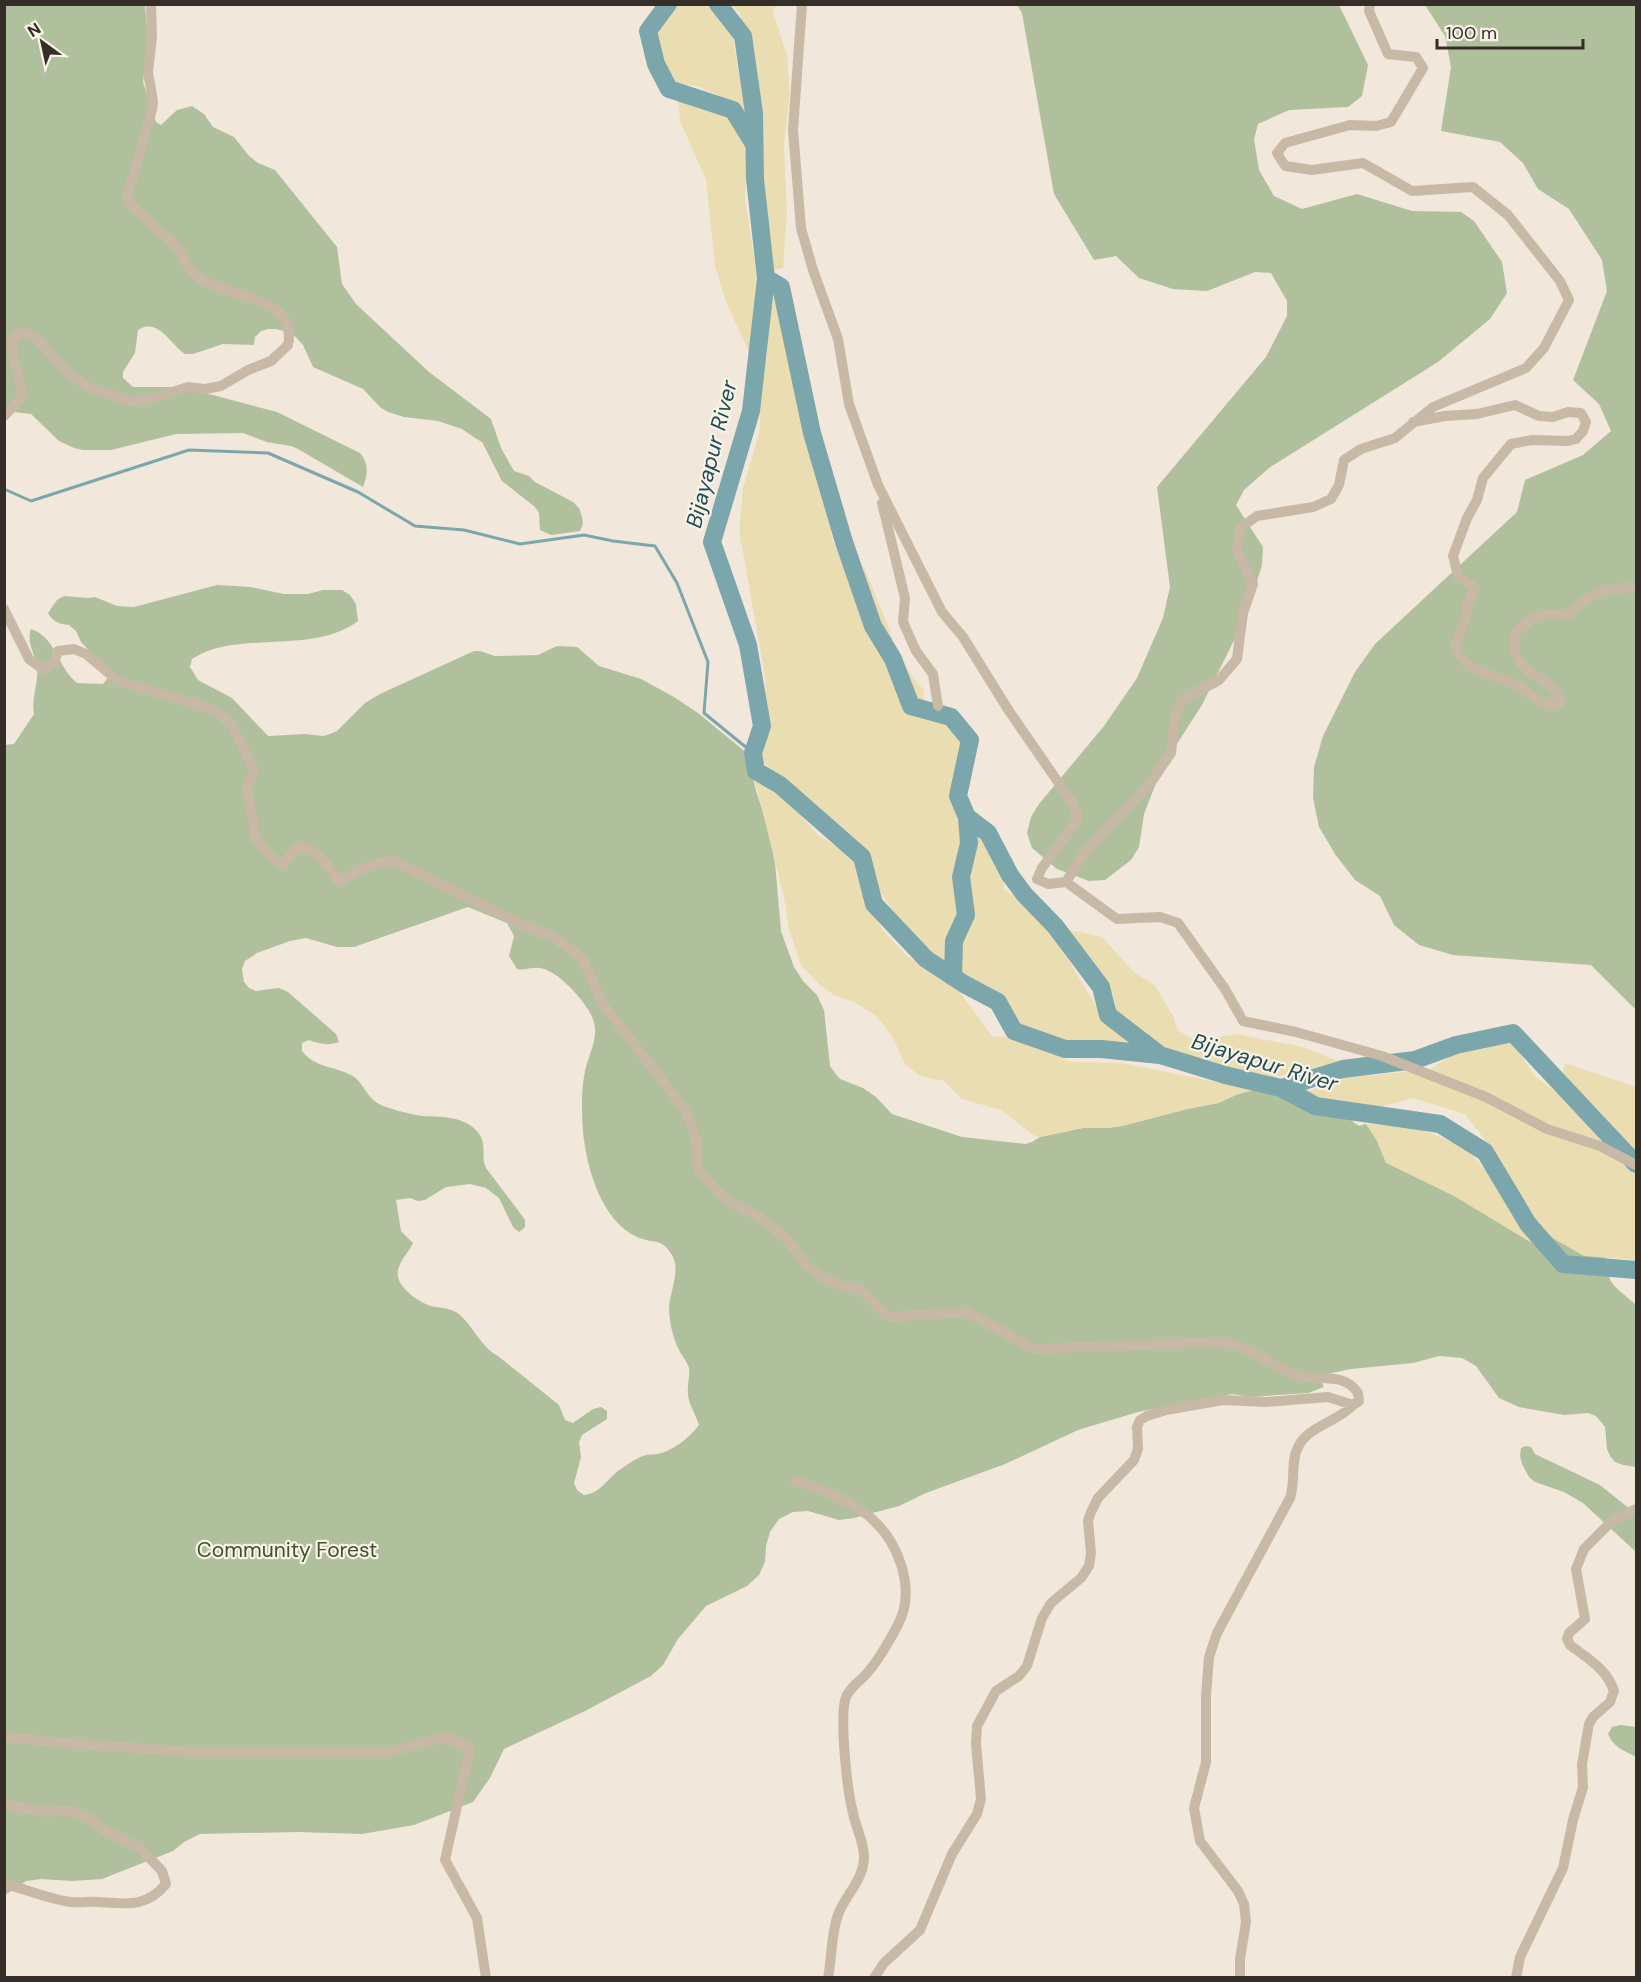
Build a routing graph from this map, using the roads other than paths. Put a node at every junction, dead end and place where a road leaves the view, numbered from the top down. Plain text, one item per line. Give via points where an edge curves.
1 (151, 4) edge
2 (802, 4) edge
3 (1370, 4) edge
4 (4, 416) edge
5 (1413, 422) junction
6 (878, 485) junction
7 (1636, 588) edge
8 (4, 609) edge
9 (938, 706) dead end
10 (1066, 882) junction
11 (1636, 1165) edge
12 (1353, 1405) junction
13 (795, 1481) dead end
14 (1636, 1509) edge
15 (4, 1737) edge
16 (4, 1804) edge
17 (4, 1884) edge
18 (486, 1977) edge
19 (828, 1977) edge
20 (874, 1977) edge
21 (1240, 1977) edge
22 (1516, 1977) edge

1 - 4 street via 148,72 152,110 127,198 174,243 195,274 208,283 277,310 289,329 288,345 271,361 221,386 188,387 138,401 88,387 36,338 23,332 11,343 23,396
2 - 6 street via 793,130 801,228 838,339 849,404
3 - 5 street via 1369,11 1388,54 1416,57 1423,68 1392,122 1350,125 1285,143 1277,153 1285,166 1312,170 1363,163 1412,191 1473,188 1508,215 1560,281 1569,300 1544,348 1526,368 1433,407
5 - 7 street via 1515,405 1539,416 1581,413 1586,422 1576,439 1510,444 1483,478 1454,556 1458,576 1474,588 1455,645 1470,667 1519,686 1542,703 1554,705 1560,702 1554,689 1516,658 1514,636 1521,626 1545,615 1569,613 1594,595
5 - 10 street via 1395,438 1361,449 1344,460 1339,485 1331,499 1314,507 1257,516 1240,528 1237,552 1253,584 1243,613 1237,659 1220,680 1182,700 1171,753 1150,784 1083,854
6 - 9 street via 905,598 903,622 916,651 933,674
6 - 10 street via 942,612 963,637 1074,805 1078,819 1037,879 1048,884
8 - 12 street via 29,659 44,670 54,663 58,651 74,649 86,654 118,681 214,710 231,724 254,770 247,787 256,839 283,865 298,846 312,849 339,882 380,862 395,861 524,926 552,936 583,959 602,1003 686,1111 696,1139 698,1170 725,1200 757,1216 787,1239 814,1271 830,1282 859,1288 888,1317 967,1312 1033,1348 1218,1342 1244,1348 1279,1369 1301,1376 1343,1380 1360,1397
10 - 11 street via 1117,919 1160,917 1178,923 1243,1021 1382,1056 1486,1097 1547,1129 1600,1146
12 - 20 street via 1328,1396 1267,1402 1234,1399 1177,1407 1140,1420 1134,1460 1090,1512 1089,1566 1081,1578 1051,1603 1042,1618 1027,1666 996,1691 977,1726 981,1799 977,1814 952,1854 920,1929
12 - 21 street via 1299,1445 1290,1498 1217,1633 1209,1657 1206,1762 1194,1808 1200,1841 1244,1904
13 - 19 street via 872,1518 890,1542 906,1583 900,1618 868,1672 845,1700 848,1783 864,1858 860,1876 837,1917
14 - 22 street via 1613,1520 1584,1549 1575,1569 1585,1619 1567,1639 1599,1667 1614,1691 1610,1702 1589,1724 1581,1764 1583,1787 1563,1868 1520,1958
15 - 18 street via 194,1752 389,1752 446,1737 470,1748 445,1860 477,1918
16 - 17 street via 42,1812 72,1811 90,1819 140,1848 162,1872 166,1884 156,1896 130,1905 74,1902

